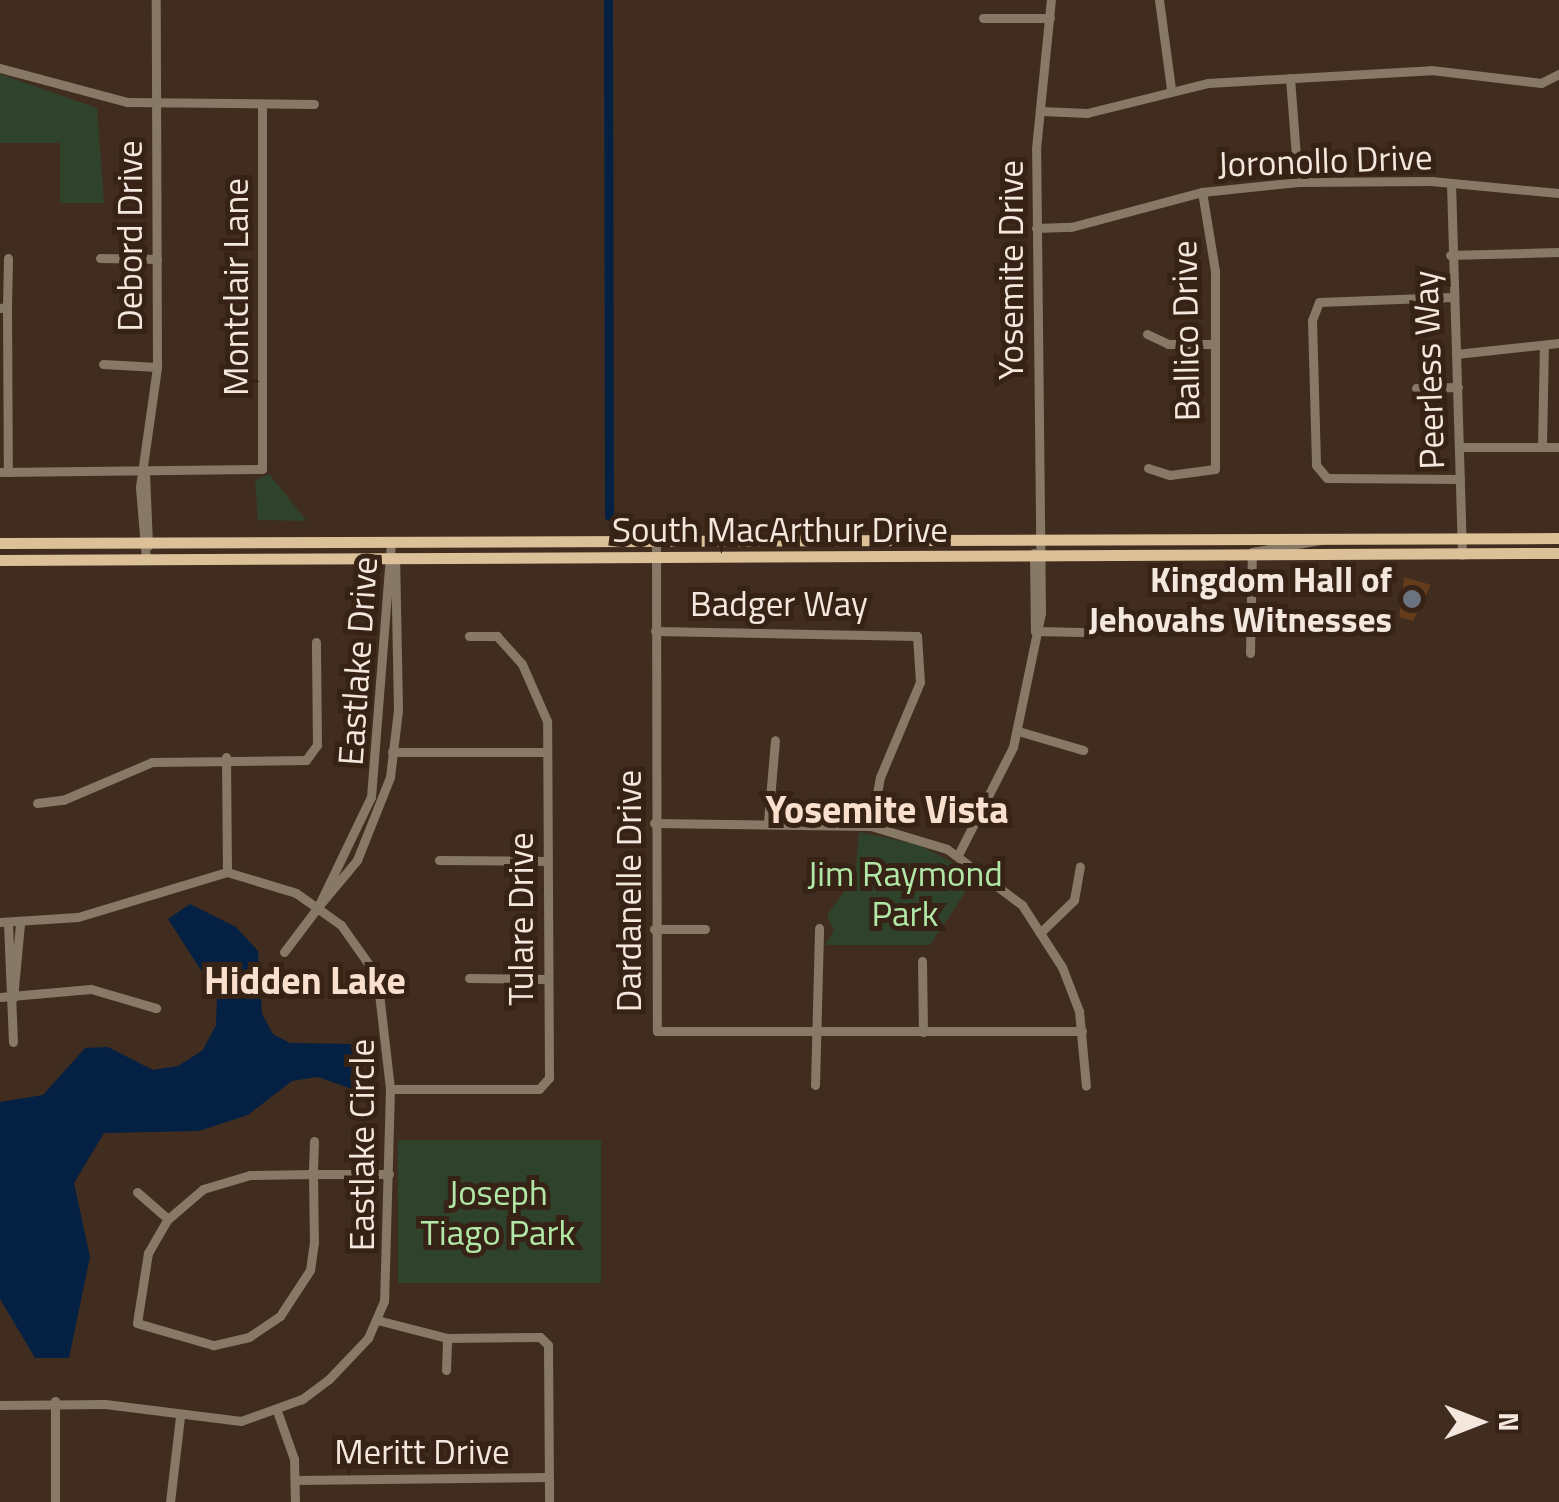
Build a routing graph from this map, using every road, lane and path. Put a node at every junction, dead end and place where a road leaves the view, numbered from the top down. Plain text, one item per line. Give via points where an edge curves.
1 (156, 0) edge
2 (1051, 0) edge
3 (1159, 0) edge
4 (983, 18) dead end
5 (1050, 18) junction
6 (0, 68) edge
7 (1559, 74) edge
8 (1290, 78) junction
9 (1172, 90) junction
10 (156, 104) junction
11 (262, 104) junction
12 (314, 104) dead end
13 (1041, 111) junction
14 (1298, 182) junction
15 (1451, 183) junction
16 (1202, 192) junction
17 (1559, 193) edge
18 (1036, 228) junction
19 (1559, 252) edge
20 (1450, 255) junction
21 (8, 258) dead end
22 (100, 258) dead end
23 (157, 259) junction
24 (1452, 297) junction
25 (3, 308) edge
26 (1146, 334) dead end
27 (1559, 343) edge
28 (1213, 344) junction
29 (1544, 346) junction
30 (1456, 354) junction
31 (103, 364) dead end
32 (157, 366) junction
33 (1458, 387) junction
34 (1416, 388) dead end
35 (1542, 446) junction
36 (1559, 446) edge
37 (1460, 447) junction
38 (1148, 468) dead end
39 (144, 470) junction
40 (4, 472) edge
41 (1460, 478) junction
42 (1559, 538) edge
43 (1462, 539) junction
44 (656, 540) junction
45 (1322, 540) junction
46 (391, 541) junction
47 (1038, 541) junction
48 (146, 542) junction
49 (0, 543) edge
50 (1559, 552) edge
51 (1462, 555) junction
52 (656, 556) junction
53 (1250, 556) junction
54 (391, 557) junction
55 (1036, 557) junction
56 (146, 559) junction
57 (0, 560) edge
58 (655, 631) junction
59 (1035, 631) junction
60 (1082, 632) dead end
61 (469, 636) dead end
62 (316, 642) dead end
63 (1250, 652) dead end
64 (1018, 731) junction
65 (776, 740) dead end
66 (1083, 750) dead end
67 (395, 752) junction
68 (547, 752) junction
69 (380, 754) junction
70 (226, 757) junction
71 (37, 803) dead end
72 (768, 822) junction
73 (654, 823) junction
74 (872, 826) junction
75 (958, 856) junction
76 (439, 860) dead end
77 (547, 860) junction
78 (1080, 867) dead end
79 (227, 872) junction
80 (318, 906) junction
81 (4, 923) edge
82 (20, 924) junction
83 (819, 928) dead end
84 (654, 929) junction
85 (705, 929) dead end
86 (1040, 932) junction
87 (284, 952) dead end
88 (922, 961) dead end
89 (469, 978) dead end
90 (548, 979) junction
91 (0, 997) edge
92 (13, 998) junction
93 (156, 1008) dead end
94 (1082, 1030) junction
95 (923, 1032) junction
96 (815, 1033) junction
97 (13, 1042) dead end
98 (815, 1084) dead end
99 (1086, 1086) dead end
100 (390, 1090) junction
101 (314, 1141) dead end
102 (313, 1174) junction
103 (390, 1174) junction
104 (137, 1192) dead end
105 (168, 1219) junction
106 (378, 1320) junction
107 (446, 1338) junction
108 (446, 1370) dead end
109 (55, 1401) junction
110 (0, 1404) edge
111 (277, 1410) junction
112 (180, 1417) junction
113 (548, 1478) junction
114 (296, 1480) junction
115 (55, 1502) edge
116 (170, 1502) edge
117 (295, 1502) edge
118 (549, 1502) edge

1 - 10 street, Debord Drive
2 - 5 street, Yosemite Drive
3 - 9 street
4 - 5 street
5 - 13 street, Yosemite Drive
6 - 10 street
7 - 8 street via 1535,82 1431,70
8 - 9 street
8 - 14 street
9 - 13 street via 1087,112
10 - 11 street
10 - 23 street, Debord Drive
11 - 12 street
11 - 39 street, Montclair Lane via 262,469
13 - 18 street, Yosemite Drive
14 - 15 street, Joronollo Drive
14 - 16 street, Joronollo Drive
15 - 17 street, Joronollo Drive
15 - 20 street, Peerless Way
16 - 18 street, Joronollo Drive via 1070,227
16 - 28 street, Ballico Drive via 1215,272
18 - 47 street, Yosemite Drive
19 - 20 street
20 - 24 street, Peerless Way
21 - 25 street
22 - 23 street
23 - 32 street, Debord Drive
24 - 30 street, Peerless Way
24 - 41 street via 1320,302 1312,320 1320,474
25 - 40 street
26 - 28 street via 1168,344
27 - 29 street
28 - 38 street, Ballico Drive via 1215,469 1170,475
29 - 30 street
29 - 35 street
30 - 33 street, Peerless Way
31 - 32 street
32 - 39 street, Debord Drive
33 - 34 street
33 - 37 street, Peerless Way
35 - 36 street
35 - 37 street
37 - 41 street, Peerless Way
39 - 40 street
39 - 48 street, Debord Drive
41 - 43 street, Peerless Way
42 - 43 main road, South MacArthur Drive
43 - 45 main road, South MacArthur Drive
43 - 51 street, Peerless Way
44 - 46 main road, South MacArthur Drive
44 - 47 main road, South MacArthur Drive
44 - 52 street, Dardanelle Drive
45 - 47 main road, South MacArthur Drive
45 - 53 street via 1258,548
46 - 48 main road, South MacArthur Drive
46 - 54 street, Eastlake Drive
47 - 55 street, Yosemite Drive
48 - 49 main road, South MacArthur Drive
48 - 56 street, Debord Drive
50 - 51 main road, South MacArthur Drive
51 - 53 main road, South MacArthur Drive
52 - 54 main road, South MacArthur Drive
52 - 55 main road, South MacArthur Drive
52 - 58 street, Dardanelle Drive
53 - 55 main road, South MacArthur Drive
53 - 63 street
54 - 56 main road, South MacArthur Drive
54 - 67 street, Eastlake Drive
54 - 69 street, Eastlake Drive
55 - 59 street, Yosemite Drive
56 - 57 main road, South MacArthur Drive
58 - 73 street, Dardanelle Drive
58 - 74 street, Badger Way via 904,631 921,642 920,682 880,776
59 - 60 street
59 - 64 street, Yosemite Drive
61 - 68 street, Tulare Drive via 497,636 522,664 543,702
62 - 70 street via 313,754 302,761
64 - 66 street
64 - 75 street, Yosemite Drive
65 - 72 street
67 - 68 street
67 - 69 street
67 - 80 street, Eastlake Drive via 374,827 335,894
68 - 77 street, Tulare Drive
69 - 80 street, Eastlake Drive via 362,822
70 - 71 street via 133,765 79,795
70 - 79 street
72 - 73 street
72 - 74 street
73 - 84 street, Dardanelle Drive
74 - 75 street
75 - 86 street via 1022,906
76 - 77 street
77 - 90 street, Tulare Drive
78 - 86 street via 1074,900
79 - 80 street, Eastlake Circle
79 - 82 street via 112,909
80 - 87 street, Eastlake Drive
80 - 100 street, Eastlake Circle via 355,940 377,976
81 - 82 street
81 - 92 street
82 - 92 street
83 - 96 street
84 - 85 street
84 - 96 street, Dardanelle Drive via 656,1031
86 - 94 street via 1062,967
88 - 95 street
89 - 90 street
90 - 100 street, Tulare Drive via 546,1085
91 - 92 street
92 - 93 street via 91,988
92 - 97 street
94 - 95 street
94 - 99 street
95 - 96 street
96 - 98 street
100 - 103 street, Eastlake Circle
101 - 102 street
102 - 103 street
102 - 105 street via 226,1180
102 - 105 street via 310,1270 280,1316 249,1337 189,1342 137,1323 144,1264
103 - 106 street, Eastlake Circle via 389,1266
104 - 105 street
106 - 107 street
106 - 111 street, Eastlake Circle via 329,1379
107 - 108 street
107 - 113 street via 540,1337 548,1345
109 - 110 street, Eastlake Circle
109 - 112 street, Eastlake Circle
109 - 115 street
111 - 112 street, Eastlake Circle via 230,1422
111 - 114 street
112 - 116 street
113 - 114 street, Meritt Drive
113 - 118 street
114 - 117 street

